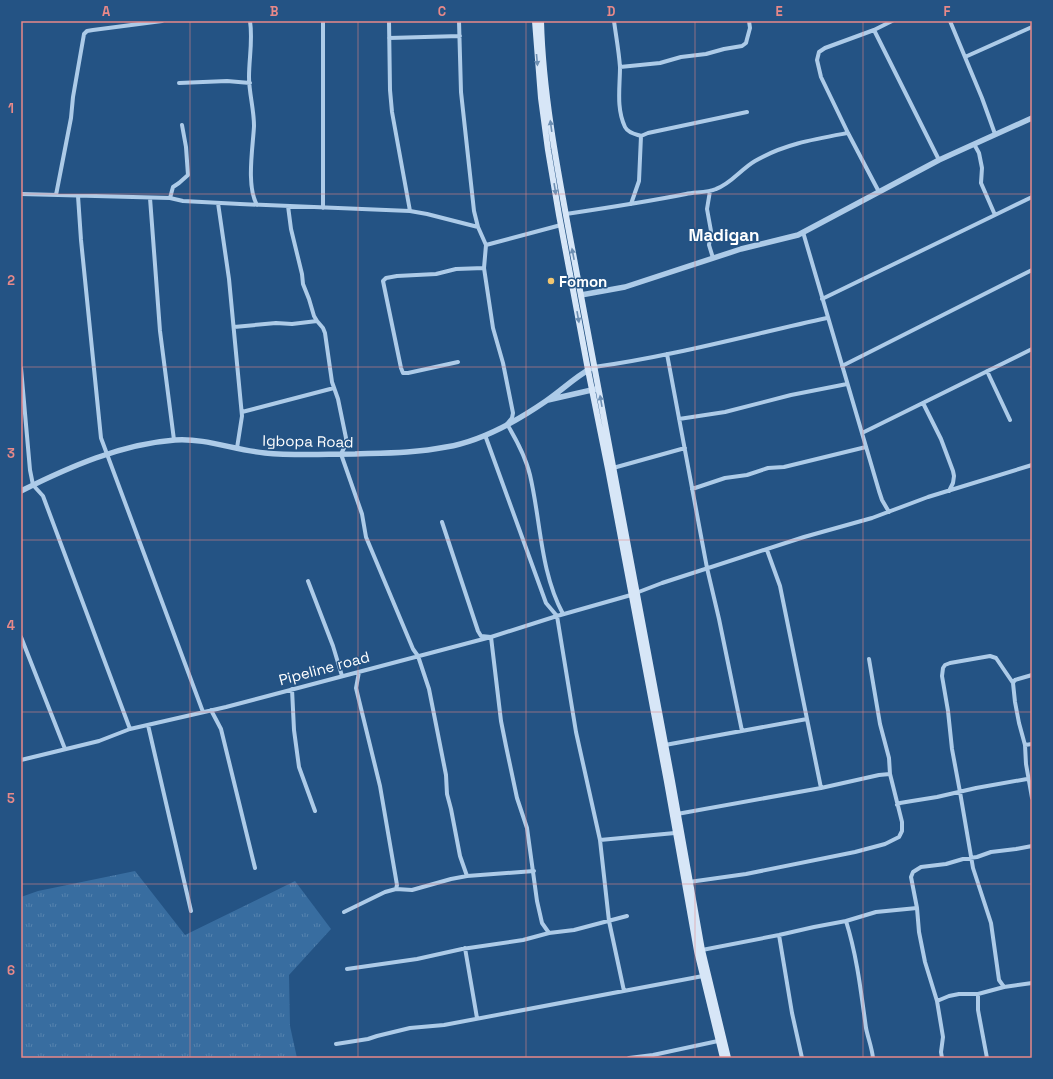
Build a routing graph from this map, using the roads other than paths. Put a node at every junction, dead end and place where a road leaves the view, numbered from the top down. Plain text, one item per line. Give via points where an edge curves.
1 (162, 21) edge
2 (250, 21) edge
3 (322, 21) edge
4 (389, 21) edge
5 (459, 21) edge
6 (535, 21) edge
7 (541, 21) edge
8 (614, 21) edge
9 (749, 21) edge
10 (892, 21) edge
11 (950, 21) edge
12 (1032, 27) edge
13 (874, 30) junction
14 (460, 36) junction
15 (389, 38) junction
16 (965, 57) junction
17 (620, 67) junction
18 (179, 83) dead end
19 (250, 83) junction
20 (747, 112) dead end
21 (1032, 118) edge
22 (182, 125) dead end
23 (848, 133) junction
24 (995, 134) junction
25 (641, 136) junction
26 (974, 144) junction
27 (940, 160) junction
28 (710, 191) junction
29 (879, 192) junction
30 (21, 194) edge
31 (56, 195) junction
32 (78, 196) junction
33 (1032, 197) edge
34 (150, 198) junction
35 (170, 198) junction
36 (218, 203) junction
37 (631, 204) junction
38 (257, 205) junction
39 (288, 206) junction
40 (323, 208) junction
41 (410, 211) junction
42 (566, 214) junction
43 (995, 215) junction
44 (561, 225) junction
45 (478, 227) junction
46 (803, 232) junction
47 (486, 245) junction
48 (712, 258) junction
49 (484, 268) junction
50 (1032, 270) edge
51 (581, 295) junction
52 (822, 299) junction
53 (827, 318) junction
54 (317, 321) junction
55 (234, 327) junction
56 (1032, 349) edge
57 (667, 354) junction
58 (458, 362) dead end
59 (842, 366) junction
60 (21, 368) edge
61 (591, 368) junction
62 (986, 371) junction
63 (847, 384) junction
64 (334, 388) junction
65 (595, 389) junction
66 (546, 401) junction
67 (923, 403) junction
68 (242, 412) junction
69 (679, 419) junction
70 (1010, 420) dead end
71 (507, 424) junction
72 (862, 432) junction
73 (485, 436) junction
74 (174, 440) junction
75 (866, 447) junction
76 (237, 448) junction
77 (685, 448) junction
78 (106, 454) junction
79 (341, 454) junction
80 (1032, 466) edge
81 (613, 468) junction
82 (33, 485) junction
83 (692, 490) junction
84 (21, 491) edge
85 (949, 491) junction
86 (889, 512) junction
87 (442, 522) dead end
88 (767, 550) junction
89 (707, 568) junction
90 (308, 581) dead end
91 (634, 594) junction
92 (563, 614) junction
93 (557, 616) junction
94 (21, 637) edge
95 (491, 637) junction
96 (418, 656) junction
97 (869, 659) dead end
98 (359, 672) junction
99 (1032, 675) edge
100 (342, 676) junction
101 (1013, 683) junction
102 (292, 689) junction
103 (211, 710) junction
104 (203, 712) junction
105 (807, 719) junction
106 (148, 725) junction
107 (130, 729) junction
108 (742, 731) junction
109 (1032, 744) edge
110 (665, 745) junction
111 (1026, 745) junction
112 (65, 749) junction
113 (21, 760) edge
114 (890, 774) junction
115 (1027, 779) junction
116 (821, 788) junction
117 (960, 792) junction
118 (1032, 798) edge
119 (897, 805) junction
120 (315, 811) dead end
121 (678, 814) junction
122 (675, 832) junction
123 (600, 840) junction
124 (1032, 846) edge
125 (972, 858) junction
126 (255, 868) dead end
127 (534, 871) junction
128 (467, 876) junction
129 (689, 882) junction
130 (396, 890) junction
131 (917, 908) junction
132 (190, 911) dead end
133 (344, 912) dead end
134 (627, 916) dead end
135 (609, 921) junction
136 (846, 921) junction
137 (548, 933) junction
138 (779, 936) junction
139 (465, 948) junction
140 (702, 950) junction
141 (347, 969) dead end
142 (703, 976) junction
143 (1032, 983) edge
144 (1004, 987) junction
145 (624, 991) junction
146 (978, 994) junction
147 (938, 1001) junction
148 (477, 1018) junction
149 (718, 1041) junction
150 (336, 1044) dead end
151 (636, 1057) edge
152 (629, 1058) edge
153 (723, 1058) edge
154 (728, 1058) edge
155 (802, 1058) edge
156 (873, 1058) edge
157 (942, 1058) edge
158 (987, 1058) edge

1 - 31 street via 87,31 84,34
2 - 19 street
3 - 40 street
4 - 15 street
5 - 14 street
6 -> 44 main road via 541,98
42 -> 7 main road via 547,98
8 - 17 street
9 - 17 street via 746,43 742,46 660,63
10 - 13 street
11 - 16 street
12 - 16 street
13 - 23 street via 818,52 821,77
13 - 27 street
14 - 15 street
14 - 45 street via 461,92
15 - 41 street via 392,112
16 - 24 street
17 - 25 street via 618,97 625,127 630,133
18 - 19 street
19 - 38 street via 254,116 251,152 252,195
20 - 25 street
21 - 24 street
22 - 35 street via 188,175 173,187
23 - 28 street via 802,141 769,153 753,162 723,186
23 - 29 street
24 - 26 street
25 - 37 street via 639,181
26 - 27 street
26 - 43 street via 982,168 981,183
27 - 29 street
28 - 37 street
28 - 48 street via 707,210
29 - 46 street
30 - 31 street
31 - 32 street
32 - 34 street
32 - 78 street via 101,438
33 - 43 street
34 - 35 street
34 - 74 street via 160,331
35 - 36 street
36 - 38 street
36 - 55 street
37 - 42 street
38 - 39 street
39 - 40 street
39 - 54 street via 303,284
40 - 41 street
41 - 45 street
51 -> 42 main road
43 - 52 street
44 - 47 street
44 -> 61 main road
45 - 47 street
46 - 48 street
46 - 52 street
47 - 49 street
48 - 51 street via 625,287
49 - 58 street via 397,276 383,281 404,373
49 - 71 street via 493,328 513,413
50 - 59 street
51 - 61 main road
52 - 53 street
53 - 57 street
53 - 59 street
54 - 55 street
54 - 64 street via 325,333
55 - 68 street
56 - 62 street
57 - 61 street
57 - 69 street
59 - 63 street
60 - 82 street
61 - 65 main road
61 - 66 street
62 - 67 street
62 - 70 street
63 - 69 street via 725,412
63 - 72 street
64 - 68 street
64 - 79 street via 346,438
65 - 66 street
81 -> 65 main road
65 - 91 main road
66 - 71 street, Igbopa Road
67 - 72 street
67 - 85 street via 953,471 953,483
68 - 76 street
69 - 77 street
71 - 73 street, Igbopa Road
71 - 92 street via 529,474 548,577
72 - 75 street
73 - 79 street, Igbopa Road via 435,449
73 - 93 street via 546,603
74 - 76 street, Igbopa Road via 198,440
74 - 78 street, Igbopa Road
75 - 83 street via 726,478
75 - 86 street via 882,500
76 - 79 street, Igbopa Road via 263,453
77 - 81 street
77 - 83 street
78 - 82 street, Igbopa Road
78 - 104 street
79 - 96 street via 362,514 366,537
80 - 85 street, Pipeline road
81 - 91 main road
82 - 84 street, Igbopa Road
82 - 107 street via 43,496
83 - 89 street
85 - 86 street, Pipeline road
86 - 88 street, Pipeline road
87 - 95 street via 478,631 481,636
88 - 89 street, Pipeline road
88 - 105 street via 780,586
89 - 91 street, Pipeline road
89 - 108 street via 720,619
90 - 100 street
91 - 92 street, Pipeline road
91 - 110 main road
91 - 122 main road
92 - 93 street, Pipeline road
93 - 95 street, Pipeline road
93 - 123 street via 576,732
94 - 112 street
95 - 96 street, Pipeline road
95 - 127 street via 505,740 517,798 527,828
96 - 98 street, Pipeline road
96 - 128 street via 429,689 446,775 447,794 460,856
97 - 114 street
98 - 100 street, Pipeline road
98 - 130 street via 356,688 380,786
99 - 101 street
100 - 102 street, Pipeline road
101 - 111 street via 1019,723
101 - 117 street via 996,658 990,656 950,663 943,668 952,749
102 - 103 street, Pipeline road
102 - 120 street via 299,767
103 - 104 street, Pipeline road
103 - 126 street via 221,729
104 - 106 street, Pipeline road
105 - 108 street
105 - 116 street
106 - 107 street, Pipeline road
106 - 132 street
107 - 112 street, Pipeline road via 99,741
108 - 110 street
109 - 111 street
110 - 121 main road
111 - 115 street
112 - 113 street, Pipeline road
114 - 116 street
114 - 119 street
115 - 117 street
115 - 118 street
116 - 121 street
117 - 119 street
117 - 125 street
119 - 129 street via 902,831 899,837 886,844 746,874
121 - 129 main road
122 - 123 street
122 - 142 main road
123 - 135 street
124 - 125 street via 991,852
125 - 131 street via 916,869 911,877
125 - 144 street via 975,879 991,922 999,980
127 - 128 street
127 - 137 street via 537,901 542,923
128 - 130 street via 412,890
129 - 140 main road
130 - 133 street via 385,892
131 - 136 street via 876,912
131 - 147 street via 924,962
134 - 135 street
135 - 137 street via 574,930
135 - 145 street
136 - 138 street
136 - 156 street via 855,955
137 - 139 street via 523,940
138 - 140 street
138 - 155 street
139 - 141 street via 417,959
139 - 148 street
140 - 154 main road
142 - 145 street
142 - 149 main road
143 - 144 street
144 - 146 street
145 - 148 street
146 - 147 street via 959,994
146 - 158 street via 978,1010
147 - 157 street via 943,1037
148 - 150 street via 444,1025 410,1028
149 - 151 street
149 - 153 main road
151 - 152 street

